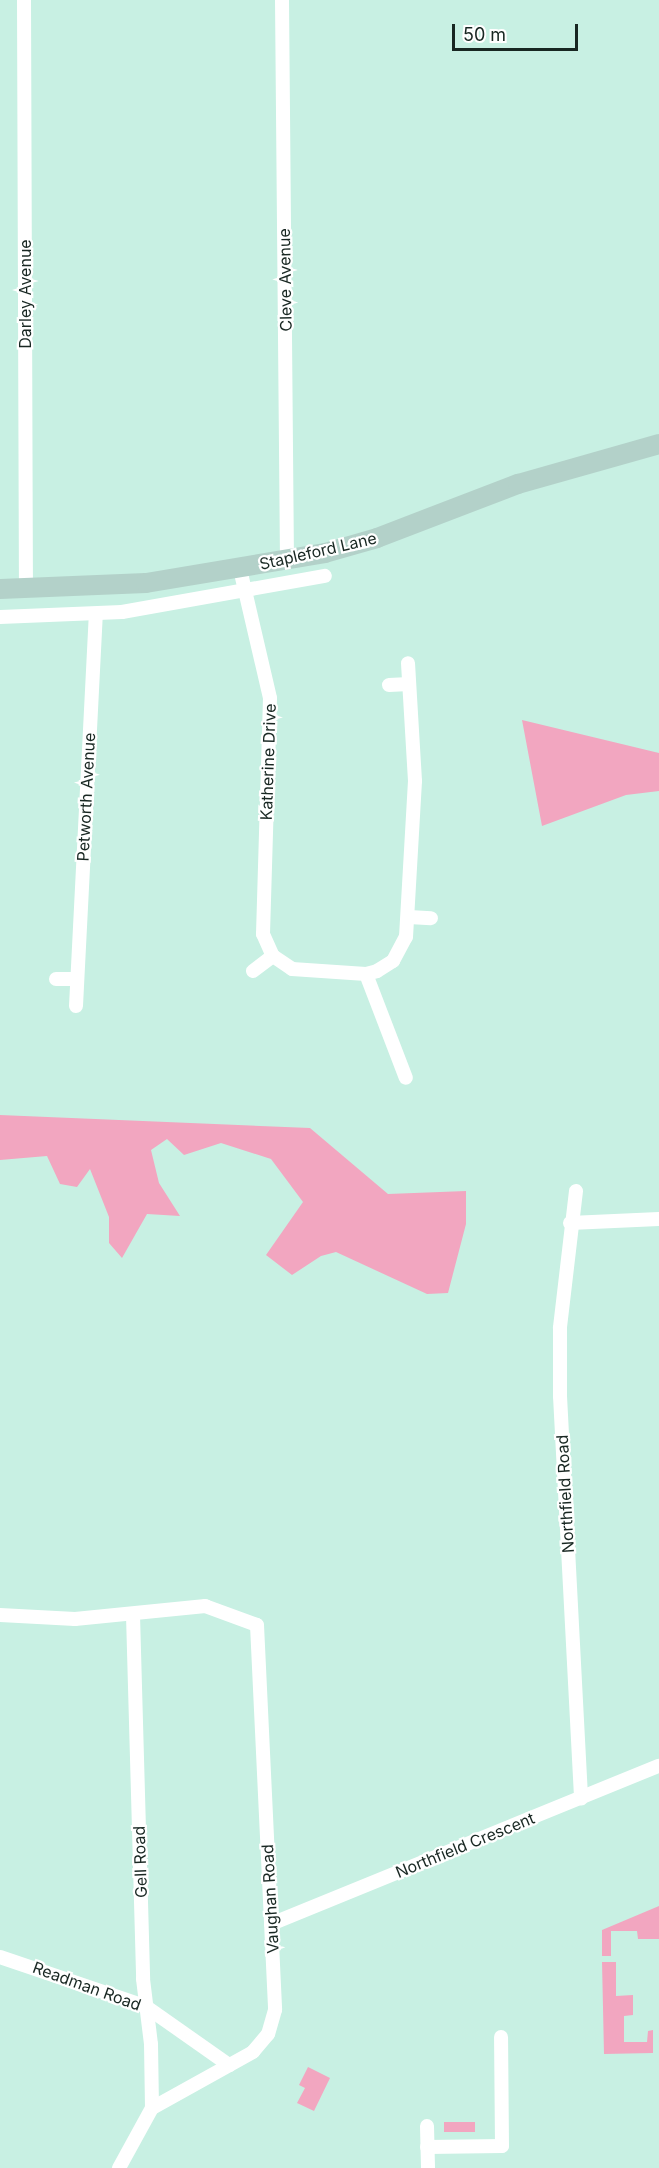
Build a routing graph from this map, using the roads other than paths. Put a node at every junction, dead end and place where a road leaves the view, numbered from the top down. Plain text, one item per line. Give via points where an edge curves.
1 (24, 0) edge
2 (282, 0) edge
3 (659, 444) edge
4 (287, 560) junction
5 (240, 569) junction
6 (325, 576) dead end
7 (0, 589) edge
8 (26, 589) junction
9 (245, 593) junction
10 (96, 615) junction
11 (0, 617) edge
12 (408, 663) dead end
13 (409, 684) junction
14 (389, 685) dead end
15 (409, 917) junction
16 (431, 918) dead end
17 (273, 956) junction
18 (253, 971) dead end
19 (366, 974) junction
20 (56, 979) dead end
21 (77, 980) junction
22 (76, 1006) dead end
23 (406, 1078) dead end
24 (576, 1191) dead end
25 (659, 1219) edge
26 (570, 1223) junction
27 (133, 1615) junction
28 (0, 1616) edge
29 (659, 1766) edge
30 (581, 1798) junction
31 (272, 1924) junction
32 (0, 1957) edge
33 (145, 2006) junction
34 (501, 2037) dead end
35 (229, 2065) junction
36 (152, 2108) junction
37 (427, 2126) dead end
38 (427, 2147) junction
39 (119, 2168) edge
40 (428, 2168) edge

1 - 8 street, Darley Avenue
2 - 4 street, Cleve Avenue
3 - 4 main road, Stapleford Lane via 528,481 354,545
4 - 5 main road, Stapleford Lane
5 - 8 main road, Stapleford Lane via 146,583
5 - 9 street, Katherine Drive
6 - 9 street, Stapleford Lane
7 - 8 main road, Stapleford Lane
9 - 10 street, Stapleford Lane
9 - 17 street, Katherine Drive via 270,698 262,922 267,948
10 - 11 street, Stapleford Lane
10 - 21 street, Petworth Avenue
12 - 13 street
13 - 14 street
13 - 15 street via 415,781
15 - 16 street
15 - 19 street via 401,950 385,966
17 - 18 street
17 - 19 street via 292,969
19 - 23 street
20 - 21 street
21 - 22 street, Petworth Avenue
24 - 26 street, Northfield Road
25 - 26 street
26 - 30 street, Northfield Road via 560,1328 560,1396
27 - 28 street via 75,1619
27 - 31 street, Vaughan Road via 205,1606 257,1625
27 - 33 street, Gell Road
29 - 30 street, Northfield Crescent
30 - 31 street, Northfield Crescent
31 - 35 street, Vaughan Road via 275,2010 268,2034 253,2052
32 - 33 street, Readman Road
33 - 35 street, Readman Road
33 - 36 street, Gell Road via 151,2044
34 - 38 street via 502,2146
35 - 36 street, Vaughan Road
36 - 39 street
37 - 38 street
38 - 40 street

